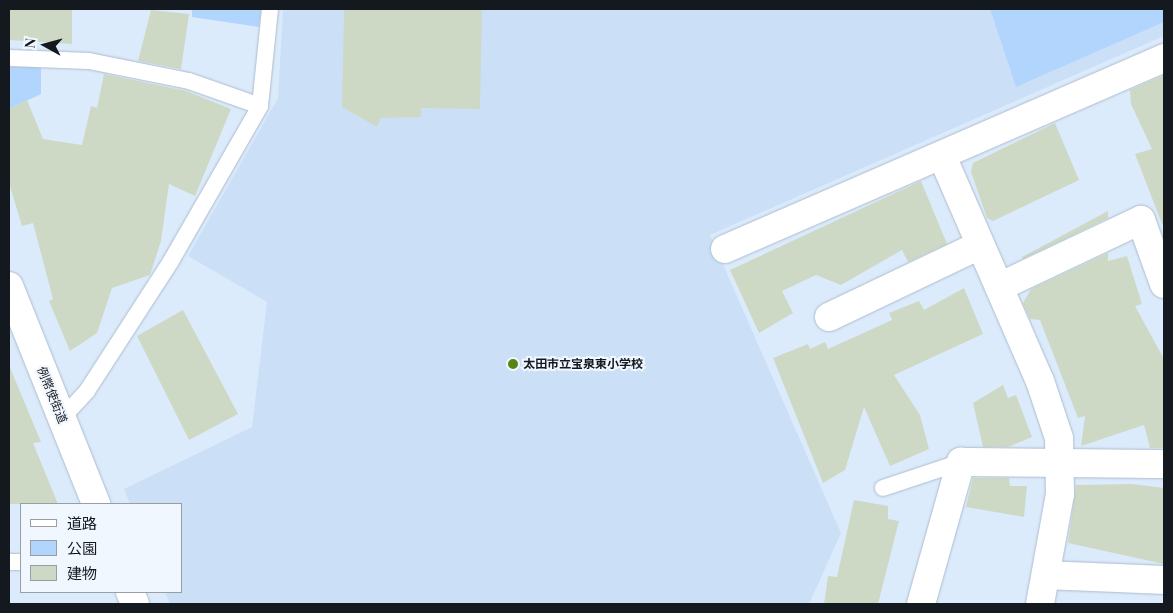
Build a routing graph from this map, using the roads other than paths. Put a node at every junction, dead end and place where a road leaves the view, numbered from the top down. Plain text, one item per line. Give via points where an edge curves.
1 (270, 9) edge
2 (9, 58) edge
3 (1164, 58) edge
4 (260, 106) junction
5 (942, 156) junction
6 (980, 245) junction
7 (725, 249) dead end
8 (1164, 284) edge
9 (9, 286) edge
10 (999, 288) junction
11 (14, 313) edge
12 (829, 317) dead end
13 (61, 419) junction
14 (960, 462) junction
15 (1060, 462) junction
16 (1164, 464) edge
17 (883, 488) dead end
18 (96, 503) edge
19 (1046, 575) junction
20 (1164, 580) edge
21 (922, 604) edge
22 (1040, 604) edge

1 - 4 lane
2 - 4 lane via 89,61 189,81
3 - 5 street
4 - 13 lane via 166,270 87,391
5 - 6 street
5 - 7 street
6 - 10 street
6 - 12 street
8 - 10 street via 1141,220
9 - 11 street, 例幣使街道
10 - 15 street via 1054,415
11 - 13 street, 例幣使街道
13 - 18 street, 例幣使街道
14 - 15 street
14 - 17 lane
14 - 21 street
15 - 16 street
15 - 19 street
19 - 20 street
19 - 22 street

